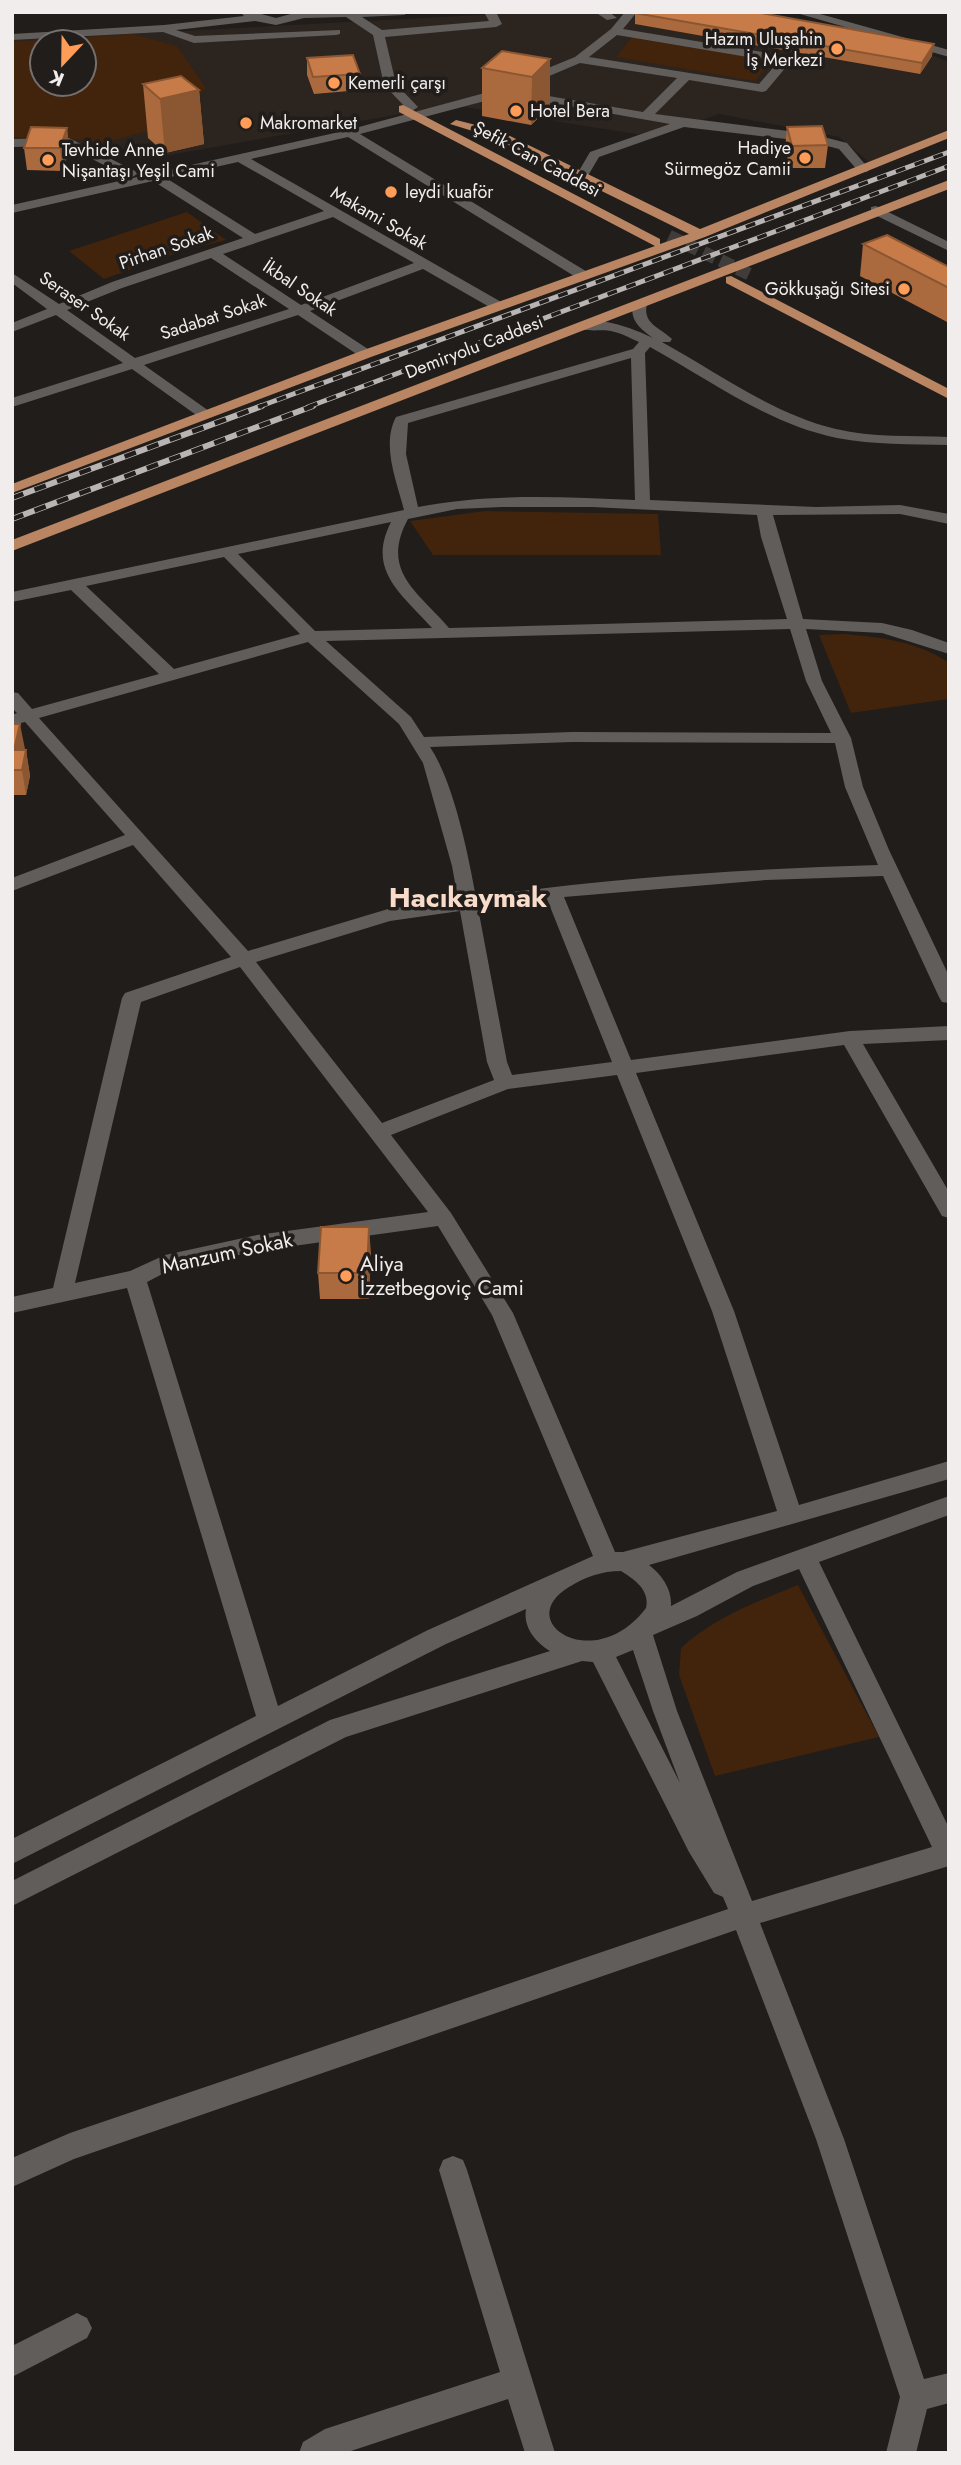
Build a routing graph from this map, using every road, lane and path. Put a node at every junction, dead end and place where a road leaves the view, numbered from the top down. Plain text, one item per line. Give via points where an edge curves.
1 (194, 12) edge
2 (404, 12) edge
3 (490, 12) edge
4 (631, 12) edge
5 (799, 12) edge
6 (814, 12) edge
7 (305, 14) edge
8 (609, 14) edge
9 (250, 15) edge
10 (349, 15) junction
11 (164, 28) junction
12 (12, 31) edge
13 (615, 31) junction
14 (336, 32) dead end
15 (379, 34) junction
16 (12, 37) edge
17 (949, 47) edge
18 (949, 54) edge
19 (579, 59) junction
20 (686, 76) junction
21 (507, 90) junction
22 (417, 110) junction
23 (646, 116) junction
24 (683, 123) junction
25 (456, 124) junction
26 (350, 133) junction
27 (949, 134) edge
28 (12, 143) edge
29 (242, 159) junction
30 (863, 169) junction
31 (131, 174) junction
32 (582, 176) junction
33 (155, 177) junction
34 (949, 184) edge
35 (12, 201) edge
36 (12, 209) edge
37 (876, 210) junction
38 (334, 212) junction
39 (701, 234) junction
40 (670, 236) tunnel mouth
41 (253, 239) junction
42 (652, 247) junction
43 (949, 247) edge
44 (213, 253) junction
45 (423, 264) junction
46 (749, 274) tunnel mouth
47 (583, 276) junction
48 (12, 278) edge
49 (731, 280) tunnel mouth
50 (640, 304) junction
51 (498, 306) junction
52 (59, 310) junction
53 (299, 310) junction
54 (582, 326) junction
55 (12, 328) edge
56 (643, 346) junction
57 (366, 354) junction
58 (133, 363) junction
59 (949, 380) edge
60 (12, 392) edge
61 (38, 394) junction
62 (949, 395) edge
63 (12, 403) edge
64 (204, 414) junction
65 (949, 425) edge
66 (949, 441) edge
67 (12, 488) edge
68 (643, 503) junction
69 (764, 510) junction
70 (408, 513) junction
71 (949, 519) edge
72 (12, 545) edge
73 (227, 552) junction
74 (74, 584) junction
75 (12, 597) edge
76 (797, 624) junction
77 (444, 632) junction
78 (311, 636) junction
79 (949, 649) edge
80 (171, 676) junction
81 (12, 697) edge
82 (21, 718) edge
83 (842, 738) junction
84 (420, 742) junction
85 (136, 837) junction
86 (890, 870) junction
87 (12, 885) edge
88 (553, 892) junction
89 (467, 903) junction
90 (244, 959) junction
91 (949, 997) edge
92 (949, 1033) edge
93 (850, 1038) junction
94 (625, 1068) junction
95 (505, 1083) junction
96 (378, 1132) junction
97 (949, 1211) edge
98 (444, 1218) junction
99 (135, 1278) junction
100 (61, 1294) junction
101 (12, 1305) edge
102 (949, 1470) edge
103 (949, 1505) edge
104 (791, 1517) junction
105 (804, 1556) junction
106 (615, 1562) junction
107 (551, 1587) junction
108 (643, 1629) junction
109 (590, 1652) junction
110 (270, 1721) junction
111 (12, 1852) edge
112 (948, 1854) edge
113 (12, 1894) edge
114 (743, 1916) junction
115 (453, 2170) dead end
116 (12, 2173) edge
117 (77, 2328) dead end
118 (12, 2362) edge
119 (519, 2381) junction
120 (949, 2388) edge
121 (915, 2397) junction
122 (314, 2453) edge
123 (540, 2453) edge
124 (901, 2453) edge

1 - 12 street
2 - 10 street
3 - 15 street via 496,24
4 - 13 street
5 - 18 street
6 - 17 street
7 - 9 street via 280,21
7 - 10 street
8 - 22 street via 597,33 573,51
9 - 11 street
10 - 15 street
11 - 14 street via 194,40
11 - 16 street
13 - 19 street
13 - 20 street via 786,60 762,88
15 - 22 street via 390,85
19 - 20 street
19 - 21 street
20 - 23 street
21 - 22 street
21 - 23 street
22 - 25 main road, Şefik Can Caddesi
22 - 26 street
22 - 31 street
22 - 42 main road via 441,136 465,151
23 - 24 street
24 - 30 street via 812,138 843,146
24 - 32 street via 594,155
25 - 32 main road via 496,134
25 - 40 main road, Şefik Can Caddesi
26 - 29 street
26 - 47 street
27 - 30 main road, Demiryolu Caddesi
28 - 31 street via 69,142
29 - 33 street
29 - 38 street, Makami Sokak
30 - 39 main road, Demiryolu Caddesi
31 - 35 street
32 - 39 main road
33 - 36 street
33 - 41 street, İkbal Sokak
34 - 37 main road, Demiryolu Caddesi
37 - 43 street
37 - 50 main road, Demiryolu Caddesi
38 - 41 street, Pirhan Sokak
38 - 45 street, Makami Sokak
39 - 42 main road, Demiryolu Caddesi
41 - 44 street, Pirhan Sokak
42 - 47 main road, Demiryolu Caddesi
44 - 52 street, Pirhan Sokak
44 - 53 street, İkbal Sokak
45 - 51 street, Makami Sokak
45 - 53 street, Sadabat Sokak
46 - 59 main road
47 - 51 main road, Demiryolu Caddesi
48 - 52 street, Seraser Sokak
49 - 62 main road
50 - 54 main road, Demiryolu Caddesi
50 - 65 street via 641,320 653,332 807,417 833,425 912,431
51 - 57 main road, Demiryolu Caddesi
52 - 55 street, Pirhan Sokak
52 - 58 street, Seraser Sokak
53 - 57 street, İkbal Sokak
53 - 58 street, Sadabat Sokak
54 - 56 street via 612,327
54 - 72 main road, Demiryolu Caddesi
56 - 66 street via 823,431
56 - 68 street
56 - 70 street via 401,420 397,431
57 - 64 main road, Demiryolu Caddesi
58 - 61 street, Sadabat Sokak
58 - 64 street, Seraser Sokak
60 - 61 street
61 - 63 street, Sadabat Sokak
64 - 67 main road, Demiryolu Caddesi
68 - 69 street
68 - 70 street via 495,502
69 - 71 street via 908,512
69 - 76 street
70 - 73 street
70 - 77 street via 395,528 391,569
73 - 74 street
73 - 78 street
74 - 75 street
74 - 80 street
76 - 77 street
76 - 79 street via 882,628
76 - 83 street via 814,681
77 - 78 street
78 - 80 street
78 - 84 street via 405,722
80 - 82 street
81 - 82 street
82 - 85 street
83 - 84 street via 586,736
83 - 86 street via 854,787
84 - 89 street via 432,763 453,829
85 - 87 street
85 - 90 street
86 - 88 street via 766,874
86 - 91 street
88 - 89 street
88 - 94 street
89 - 90 street via 388,915
89 - 95 street
90 - 96 street
90 - 100 street via 132,998
92 - 93 street
93 - 94 street
93 - 97 street
94 - 95 street
94 - 104 street via 723,1311
95 - 96 street
96 - 98 street
98 - 99 street, Manzum Sokak via 257,1243 165,1264
98 - 106 street via 502,1313
99 - 100 street, Manzum Sokak
99 - 110 street
100 - 101 street, Manzum Sokak
102 - 104 street
103 - 105 street
104 - 106 street
105 - 108 street
105 - 112 street
106 - 107 street via 576,1570
106 - 108 street via 652,1582 659,1595 658,1610
107 - 109 street via 537,1614 541,1629 555,1642
107 - 110 street via 437,1637
108 - 109 street via 628,1642
108 - 114 street via 665,1711
109 - 113 street via 339,1728
109 - 114 street
110 - 111 street
112 - 114 street
114 - 116 street via 70,2147
114 - 121 street via 830,2139
115 - 119 street
117 - 118 street
119 - 122 street via 325,2444
119 - 123 street
120 - 121 street
121 - 124 street

